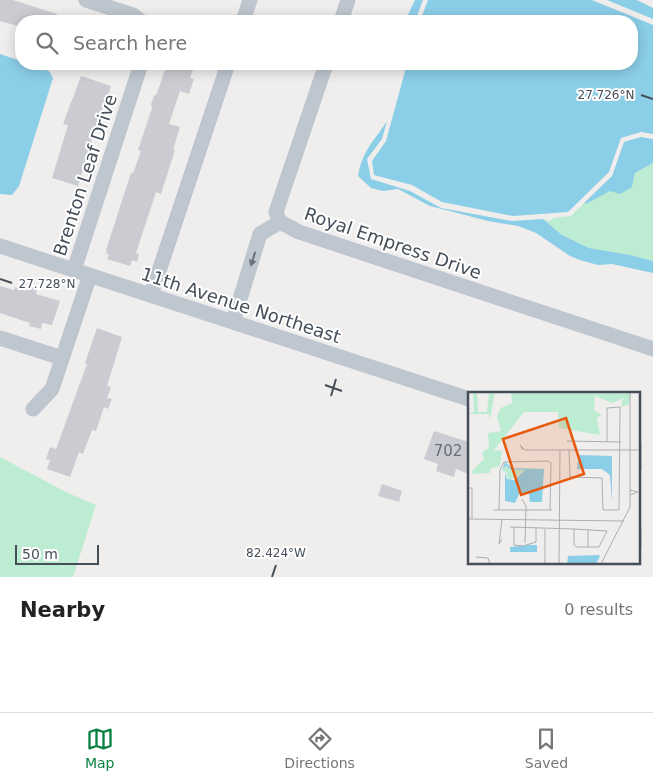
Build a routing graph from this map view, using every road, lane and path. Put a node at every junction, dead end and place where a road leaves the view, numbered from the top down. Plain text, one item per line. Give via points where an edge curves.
1 (86, 0) edge
2 (250, 0) edge
3 (348, 0) edge
4 (133, 15) edge
5 (245, 15) edge
6 (343, 15) edge
7 (139, 70) edge
8 (226, 70) edge
9 (324, 70) edge
10 (280, 222) junction
11 (0, 246) edge
12 (74, 270) junction
13 (90, 276) junction
14 (151, 295) junction
15 (233, 322) junction
16 (0, 338) edge
17 (653, 349) edge
18 (62, 358) junction
19 (468, 399) edge
20 (33, 409) dead end

1 - 4 street
2 - 5 street
3 - 6 street
7 - 12 street, Brenton Leaf Drive
8 - 14 street
9 - 10 street, Royal Empress Drive via 276,212
10 -> 15 street via 260,234
10 - 17 street, Royal Empress Drive via 308,235
11 - 12 street, 11th Avenue Northeast
12 - 13 street, 11th Avenue Northeast
13 - 14 street, 11th Avenue Northeast
13 - 18 street
14 - 15 street, 11th Avenue Northeast
15 - 19 street, 11th Avenue Northeast
16 - 18 street
18 - 20 street via 52,389

